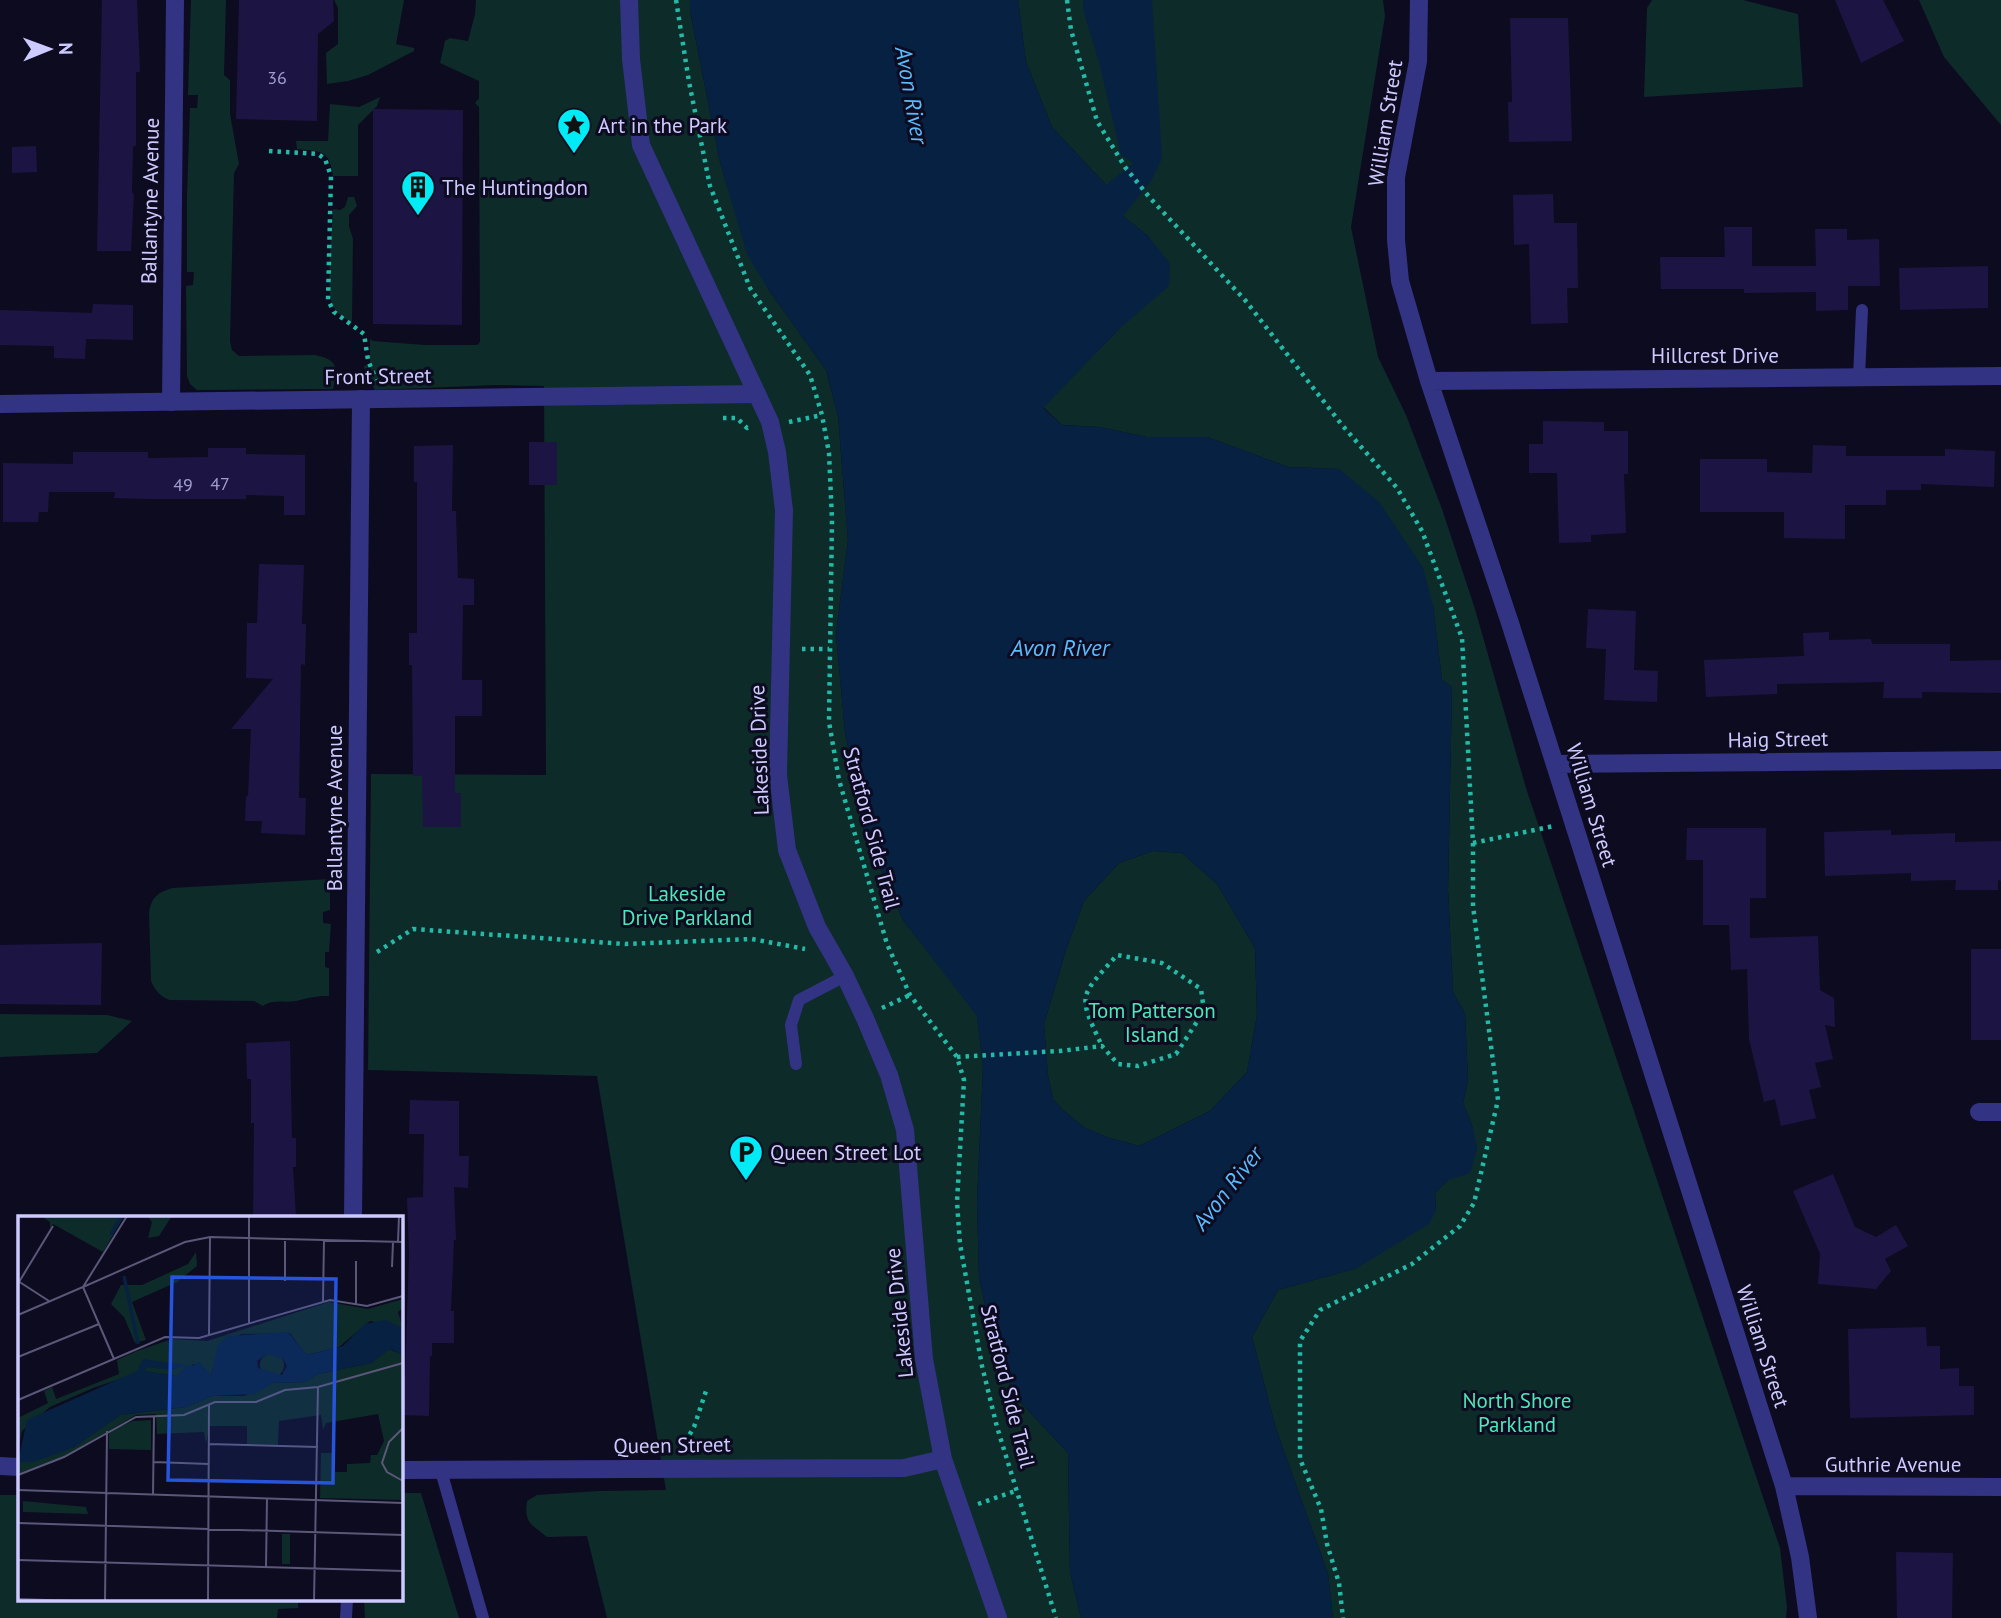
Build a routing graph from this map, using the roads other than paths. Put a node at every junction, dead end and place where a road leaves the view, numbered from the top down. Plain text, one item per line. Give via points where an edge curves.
1 (175, 0) edge
2 (629, 0) edge
3 (1419, 0) edge
4 (1861, 310) dead end
5 (2001, 376) edge
6 (1858, 377) junction
7 (1429, 381) junction
8 (757, 394) junction
9 (361, 399) junction
10 (171, 402) junction
11 (0, 404) edge
12 (2001, 760) edge
13 (1555, 764) junction
14 (845, 976) junction
15 (796, 1064) dead end
16 (2001, 1111) edge
17 (1979, 1112) dead end
18 (354, 1216) edge
19 (943, 1459) junction
20 (0, 1466) edge
21 (18, 1467) edge
22 (402, 1470) edge
23 (441, 1471) junction
24 (1784, 1486) junction
25 (2001, 1488) edge
26 (347, 1600) edge
27 (346, 1618) edge
28 (482, 1618) edge
29 (998, 1618) edge
30 (1808, 1618) edge

1 - 10 street, Ballantyne Avenue
2 - 8 street, Lakeside Drive via 641,145
3 - 7 street, William Street via 1418,61 1396,177 1396,240 1400,281
4 - 6 lane
5 - 6 street, Hillcrest Drive
6 - 7 street, Hillcrest Drive
7 - 13 street, William Street
8 - 9 street, Front Street
8 - 14 street, Lakeside Drive via 770,422 785,510 778,775 787,850 817,927
9 - 10 street, Front Street
9 - 18 street, Ballantyne Avenue
10 - 11 street, Front Street
12 - 13 street, Haig Street
13 - 24 street, William Street
14 - 15 lane via 799,1000 791,1025
14 - 19 street, Lakeside Drive via 889,1075 905,1130 924,1359
16 - 17 street
19 - 23 street, Queen Street via 904,1468
19 - 29 street, Lakeside Drive
20 - 21 street
22 - 23 street, Queen Street
23 - 28 lane
24 - 25 street, Guthrie Avenue
24 - 30 street, William Street
26 - 27 lane

